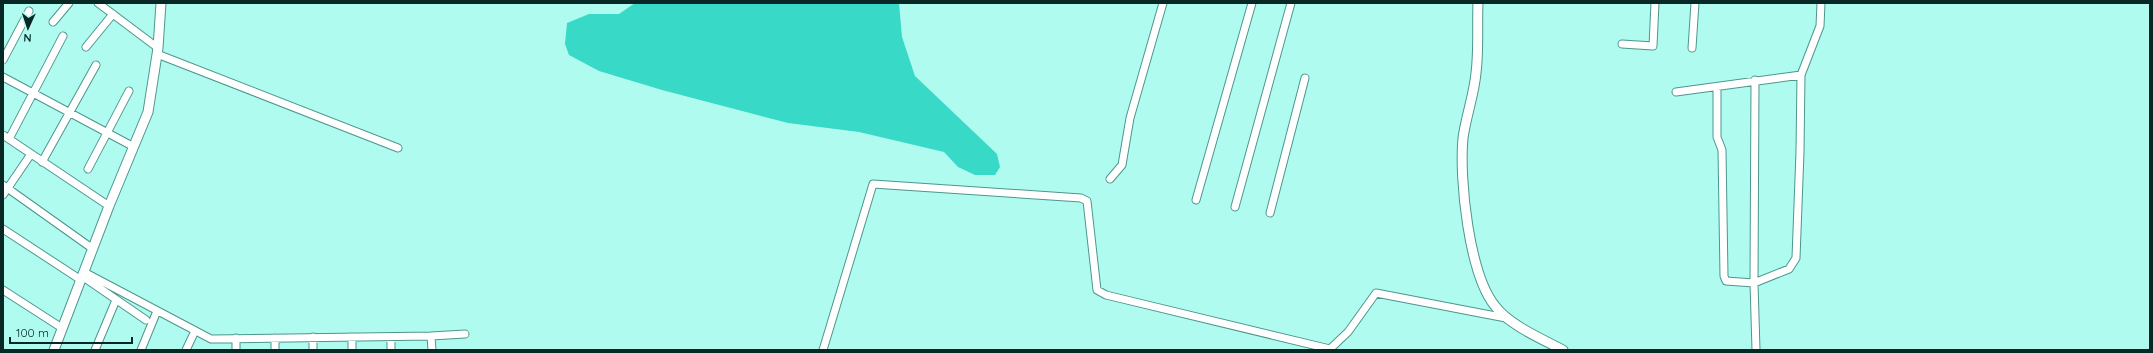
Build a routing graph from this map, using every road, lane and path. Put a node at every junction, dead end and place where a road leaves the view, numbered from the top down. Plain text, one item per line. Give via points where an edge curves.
1 (69, 3) edge
2 (98, 3) edge
3 (161, 3) edge
4 (1163, 3) edge
5 (1252, 3) edge
6 (1291, 3) edge
7 (1478, 3) edge
8 (1655, 3) edge
9 (1695, 3) edge
10 (1820, 3) edge
11 (29, 11) dead end
12 (113, 14) junction
13 (53, 22) dead end
14 (63, 36) dead end
15 (1622, 44) dead end
16 (86, 46) dead end
17 (1692, 48) dead end
18 (158, 51) junction
19 (3, 60) edge
20 (96, 65) dead end
21 (1801, 75) junction
22 (3, 77) edge
23 (1305, 78) dead end
24 (1755, 80) junction
25 (1717, 87) junction
26 (130, 91) dead end
27 (1676, 92) dead end
28 (34, 93) junction
29 (70, 112) junction
30 (107, 133) junction
31 (6, 137) edge
32 (134, 147) junction
33 (398, 148) dead end
34 (31, 154) junction
35 (42, 162) junction
36 (88, 169) dead end
37 (1110, 179) dead end
38 (4, 190) edge
39 (1196, 200) dead end
40 (109, 206) junction
41 (1235, 207) dead end
42 (1270, 214) dead end
43 (3, 229) edge
44 (93, 249) junction
45 (82, 276) junction
46 (1754, 282) junction
47 (3, 290) edge
48 (116, 300) junction
49 (157, 311) junction
50 (1508, 318) junction
51 (146, 320) dead end
52 (62, 328) junction
53 (195, 331) junction
54 (465, 334) dead end
55 (432, 336) junction
56 (352, 337) junction
57 (391, 337) junction
58 (236, 338) junction
59 (275, 338) junction
60 (313, 338) junction
61 (54, 350) edge
62 (95, 350) edge
63 (141, 350) edge
64 (186, 350) edge
65 (236, 350) edge
66 (276, 350) edge
67 (313, 350) edge
68 (352, 350) edge
69 (391, 350) edge
70 (432, 350) edge
71 (823, 350) edge
72 (1563, 350) edge
73 (1756, 350) edge

1 - 13 street
2 - 12 street
3 - 18 main road
4 - 37 street via 1130,118 1122,165
5 - 39 street
6 - 41 street
7 - 50 main road via 1476,75 1463,137 1463,197 1474,252 1485,289 1495,306
8 - 15 street via 1653,46
9 - 17 street
10 - 21 street via 1820,26
11 - 19 street
12 - 16 street
12 - 18 street
14 - 28 street
18 - 32 main road via 148,112
18 - 33 street
20 - 29 street
21 - 24 street
21 - 46 street via 1796,258 1789,269
22 - 28 street
23 - 42 street
24 - 25 street
24 - 46 street
25 - 27 street
25 - 46 street via 1717,137 1722,150 1724,276 1726,281 1732,283
26 - 30 street
28 - 29 street
28 - 31 street
29 - 30 street
29 - 35 street
30 - 32 street
30 - 36 street
31 - 34 street
32 - 40 main road
34 - 35 street
34 - 38 street
35 - 40 street
38 - 44 street
40 - 44 main road
43 - 45 street
44 - 45 main road
45 - 48 street
45 - 49 street
45 - 52 main road
46 - 73 street
47 - 52 street
48 - 51 street
48 - 62 street
49 - 53 street
49 - 63 street
50 - 71 street via 1376,293 1348,332 1330,349 1106,295 1097,290 1087,201 1081,198 873,184
50 - 72 main road
52 - 61 main road
53 - 58 street via 211,338
53 - 64 street
54 - 55 street
55 - 57 street
55 - 70 street
56 - 57 street
56 - 60 street
56 - 68 street
57 - 69 street
58 - 59 street
58 - 65 street
59 - 60 street
59 - 66 street
60 - 67 street

